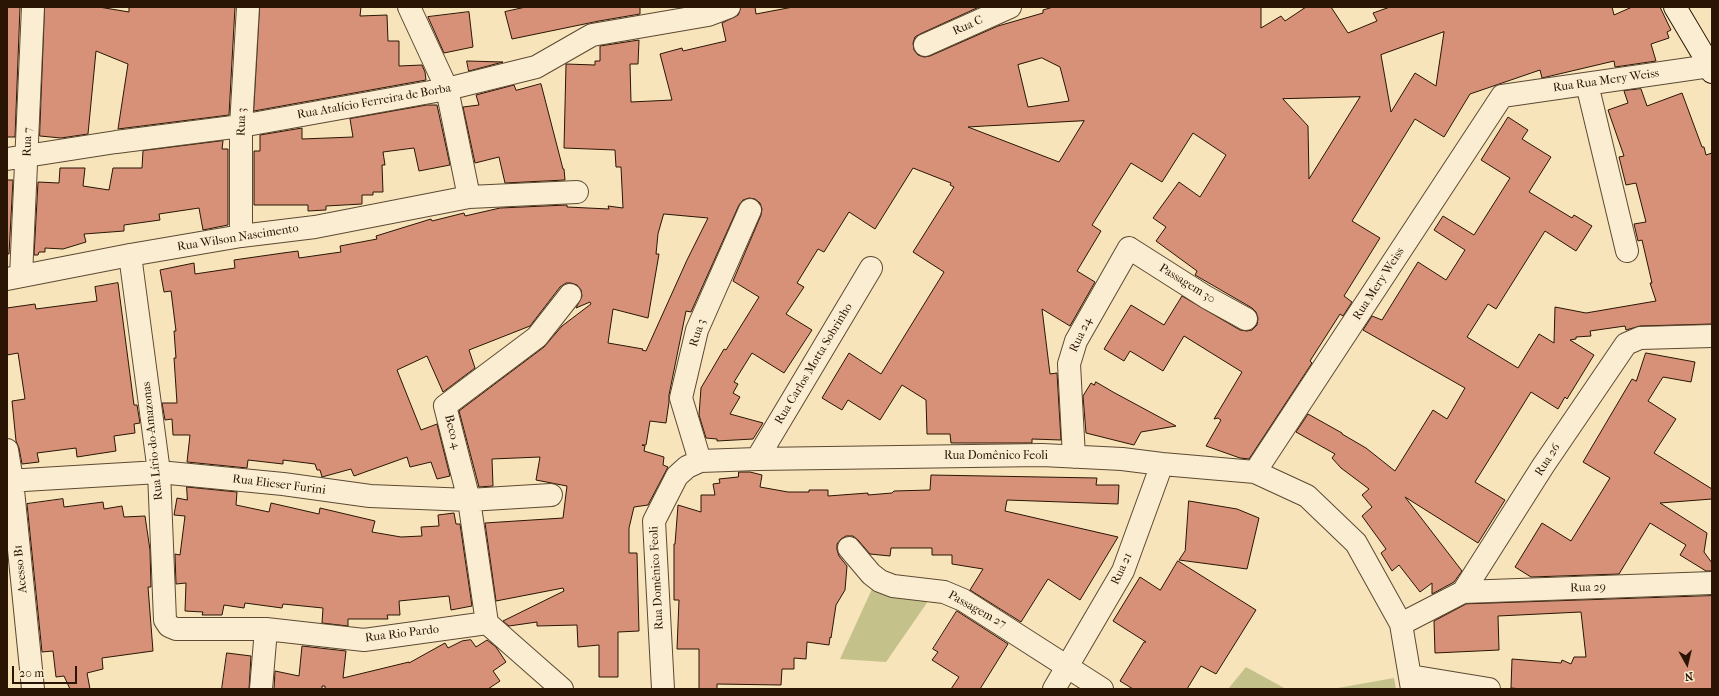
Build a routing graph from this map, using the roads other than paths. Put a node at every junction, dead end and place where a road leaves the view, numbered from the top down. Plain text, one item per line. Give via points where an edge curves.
1 (33, 7) edge
2 (248, 7) edge
3 (409, 7) edge
4 (729, 7) edge
5 (1010, 7) edge
6 (1675, 7) edge
7 (925, 45) dead end
8 (1711, 69) edge
9 (1587, 84) junction
10 (447, 89) junction
11 (1502, 96) joint
12 (241, 126) junction
13 (17, 158) edge
14 (577, 192) dead end
15 (469, 197) junction
16 (750, 210) dead end
17 (241, 236) junction
18 (1129, 248) joint
19 (1627, 251) dead end
20 (130, 255) junction
21 (871, 268) dead end
22 (14, 278) edge
23 (570, 295) dead end
24 (1246, 318) dead end
25 (1712, 336) edge
26 (7, 450) edge
27 (1074, 457) junction
28 (757, 459) junction
29 (700, 461) junction
30 (1162, 464) junction
31 (159, 472) junction
32 (1255, 472) junction
33 (9, 481) edge
34 (551, 495) dead end
35 (469, 500) junction
36 (850, 548) dead end
37 (1712, 583) edge
38 (1463, 592) junction
39 (487, 623) junction
40 (1401, 624) junction
41 (169, 626) joint
42 (266, 628) junction
43 (1067, 666) junction
44 (1411, 682) edge
45 (33, 689) edge
46 (261, 689) edge
47 (562, 689) edge
48 (663, 689) edge
49 (1054, 689) edge
50 (1102, 689) edge
51 (1489, 689) edge

1 - 13 street, Rua 7
2 - 12 street, Rua 3
3 - 10 street
4 - 10 street, Rua Atalício Ferreira de Borba via 708,15 592,35 536,67
5 - 7 street, Rua C
6 - 8 street
8 - 9 street, Rua Rua Mery Weiss
9 - 11 street, Rua Rua Mery Weiss
9 - 19 street
10 - 12 street, Rua Atalício Ferreira de Borba
10 - 15 street
11 - 32 street, Rua Mery Weiss
12 - 13 street, Rua Atalício Ferreira de Borba
12 - 17 street, Rua 3
13 - 22 street, Rua 7
14 - 15 street, Rua Wilson Nascimento
15 - 17 street, Rua Wilson Nascimento via 315,227
16 - 29 street, Rua 3 via 697,330 681,398
17 - 20 street, Rua Wilson Nascimento
18 - 24 street, Passagem 30 via 1206,297
18 - 27 street, Rua 24 via 1076,341 1069,364
20 - 22 street, Rua Wilson Nascimento
20 - 31 street, Rua Lírio-do-Amazonas
21 - 28 street, Rua Carlos Motta Sobrinho
23 - 35 street, Beco 4 via 537,337 445,406
25 - 38 street, Rua 26 via 1640,338 1626,344 1543,466
26 - 33 street, Acesso B1
27 - 28 street, Rua Domênico Feoli via 1042,455
27 - 30 street, Rua Domênico Feoli via 1122,458
28 - 29 street, Rua Domênico Feoli
29 - 48 street, Rua Domênico Feoli via 687,467 677,476 654,521
30 - 32 street, Rua Domênico Feoli
30 - 43 street, Rua 21 via 1123,571
31 - 33 street, Rua Elieser Furini
31 - 35 street, Rua Elieser Furini via 283,484 370,496
31 - 41 street, Rua Lírio-do-Amazonas via 165,620
32 - 40 street, Rua Domênico Feoli via 1307,496 1356,543
33 - 45 street, Acesso B1
34 - 35 street, Rua Elieser Furini
35 - 39 street, Beco 4
36 - 43 street, Passagem 27 via 880,581 893,586 944,592 963,600
37 - 38 street, Rua 29
38 - 40 street
39 - 42 street, Rua Rio Pardo via 364,640
39 - 47 street
40 - 44 street, Rua Domênico Feoli
41 - 42 street, Rua Rio Pardo via 176,629
42 - 46 street
43 - 49 street, Rua 21
43 - 50 street, Passagem 27
44 - 51 street

